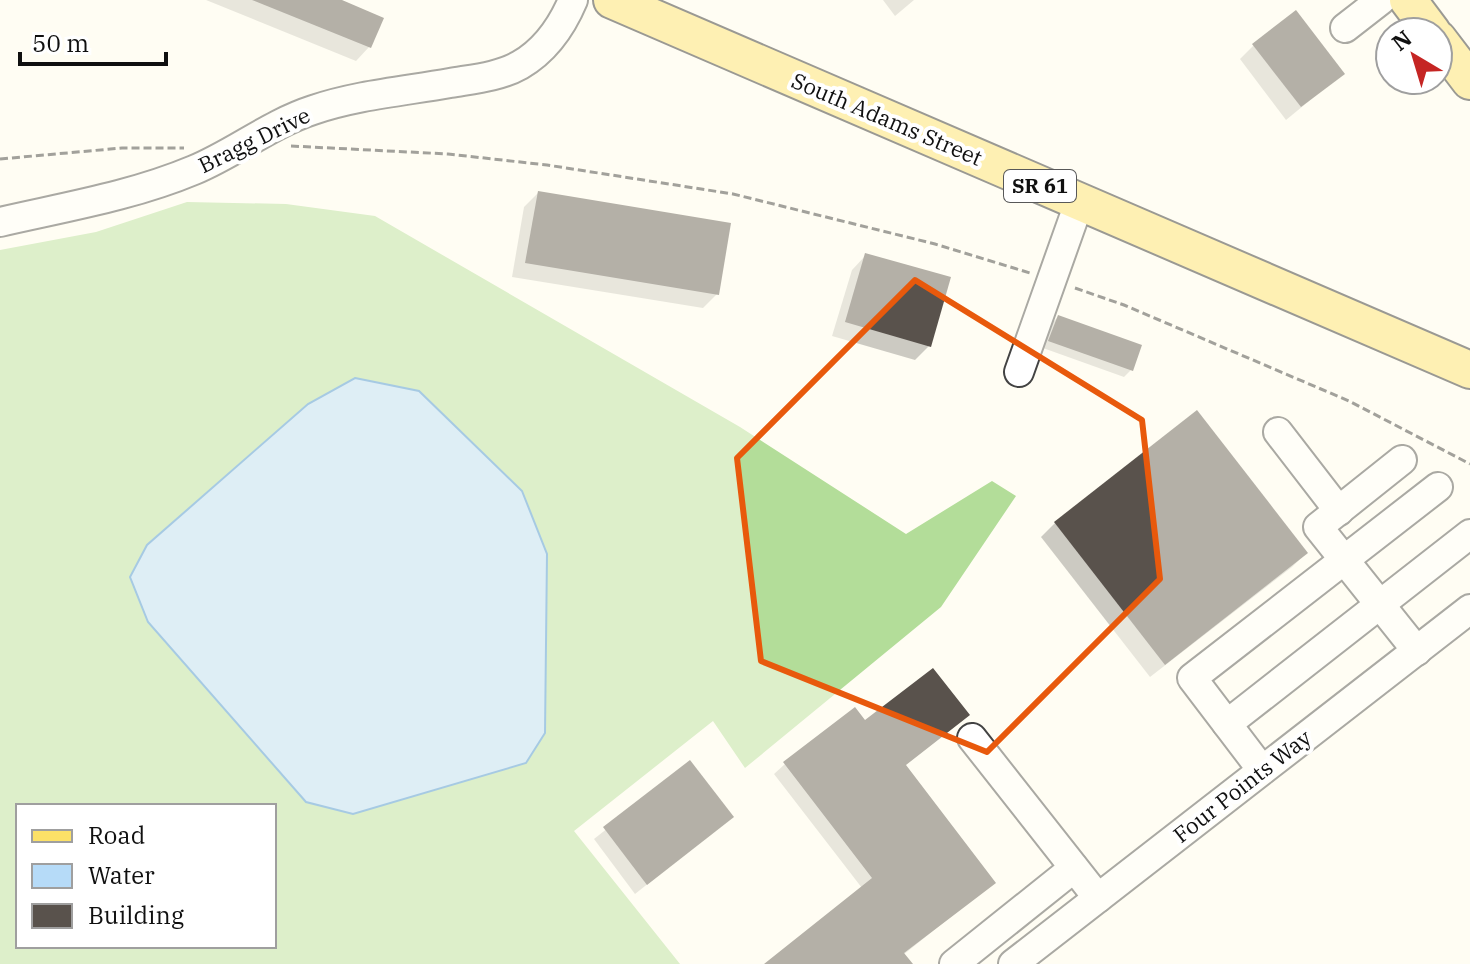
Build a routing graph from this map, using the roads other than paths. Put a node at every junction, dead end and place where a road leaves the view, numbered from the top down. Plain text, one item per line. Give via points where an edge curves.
1 (573, 0) edge
2 (612, 0) edge
3 (1381, 0) edge
4 (1345, 28) dead end
5 (1454, 60) edge
6 (1470, 81) edge
7 (1079, 203) junction
8 (0, 222) edge
9 (1470, 370) edge
10 (1019, 372) dead end
11 (1278, 432) dead end
12 (1402, 460) dead end
13 (1438, 487) dead end
14 (1339, 511) junction
15 (1470, 534) edge
16 (1344, 560) junction
17 (1380, 604) junction
18 (1470, 609) edge
19 (1417, 651) junction
20 (1227, 724) junction
21 (972, 738) dead end
22 (1262, 770) junction
23 (1074, 868) junction
24 (1098, 898) junction
25 (954, 964) edge
26 (1013, 964) edge

1 - 8 street, Bragg Drive via 551,39 510,70 311,110 165,181
2 - 7 main road, South Adams Street / SR 61
3 - 4 street
5 - 6 main road
7 - 9 main road, South Adams Street / SR 61
7 - 10 street
11 - 14 street
12 - 14 street
13 - 16 street
14 - 16 street via 1318,527
15 - 17 street
16 - 17 street
16 - 20 street via 1192,678
17 - 19 street
17 - 20 street
18 - 19 street, Four Points Way
19 - 22 street, Four Points Way
20 - 22 street
21 - 23 street
22 - 24 street, Four Points Way
23 - 24 street
23 - 25 street
24 - 26 street, Four Points Way

